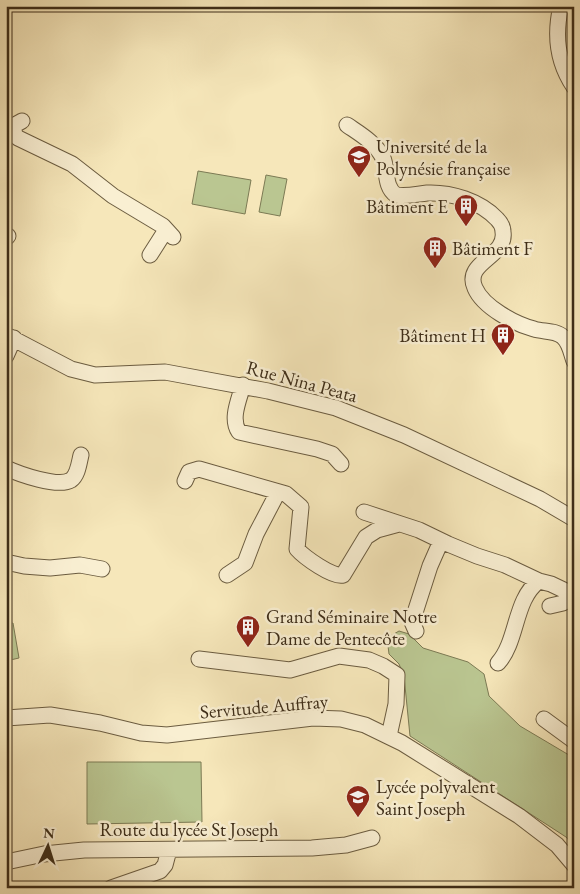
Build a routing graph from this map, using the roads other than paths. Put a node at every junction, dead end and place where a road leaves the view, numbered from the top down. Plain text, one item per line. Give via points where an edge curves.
1 (561, 6) edge
2 (574, 87) edge
3 (22, 121) dead end
4 (347, 125) dead end
5 (150, 255) dead end
6 (10, 336) edge
7 (6, 356) edge
8 (574, 361) edge
9 (243, 385) junction
10 (81, 455) dead end
11 (341, 464) dead end
12 (6, 468) edge
13 (185, 481) dead end
14 (278, 492) junction
15 (364, 512) dead end
16 (574, 519) edge
17 (399, 524) junction
18 (441, 541) junction
19 (6, 562) edge
20 (102, 568) dead end
21 (227, 575) dead end
22 (539, 581) junction
23 (573, 595) edge
24 (550, 606) dead end
25 (416, 631) dead end
26 (199, 660) dead end
27 (498, 662) dead end
28 (6, 718) edge
29 (544, 719) dead end
30 (389, 736) junction
31 (574, 741) edge
32 (372, 838) dead end
33 (169, 850) junction
34 (6, 862) edge
35 (574, 864) edge
36 (111, 888) edge

1 - 2 street via 558,47 564,71
3 - 5 street via 14,126 18,138 72,164 168,232 164,233
4 - 8 street via 379,151 390,188 396,195 436,193 457,196 496,218 502,225 504,239 473,275 475,289 507,318 560,335 568,344
6 - 7 street
6 - 9 street, Rue Nina Peata via 71,370 95,375 164,372
9 - 11 street via 235,426 239,432 332,454
9 - 16 street, Rue Nina Peata via 304,398 387,428 540,499
10 - 12 street via 76,473 71,480 63,482 40,480
13 - 14 street via 188,472 199,469
14 - 17 street via 294,499 301,507 297,549 336,576 343,575 366,537
14 - 21 street via 245,563
15 - 17 street
17 - 18 street
18 - 22 street
18 - 25 street via 412,622
19 - 20 street via 50,568 80,565
22 - 23 street
22 - 27 street via 528,593 509,643
23 - 24 street via 563,603
26 - 30 street via 290,670 339,656 369,660 397,675 396,704
28 - 30 street, Servitude Auffray via 50,715 167,735 313,718 341,719
29 - 31 street
30 - 35 street, Servitude Auffray via 519,816 556,844
32 - 33 street, Route du lycée St Joseph via 346,845 312,848
33 - 34 street, Route du lycée St Joseph via 63,851
33 - 36 street via 160,871

